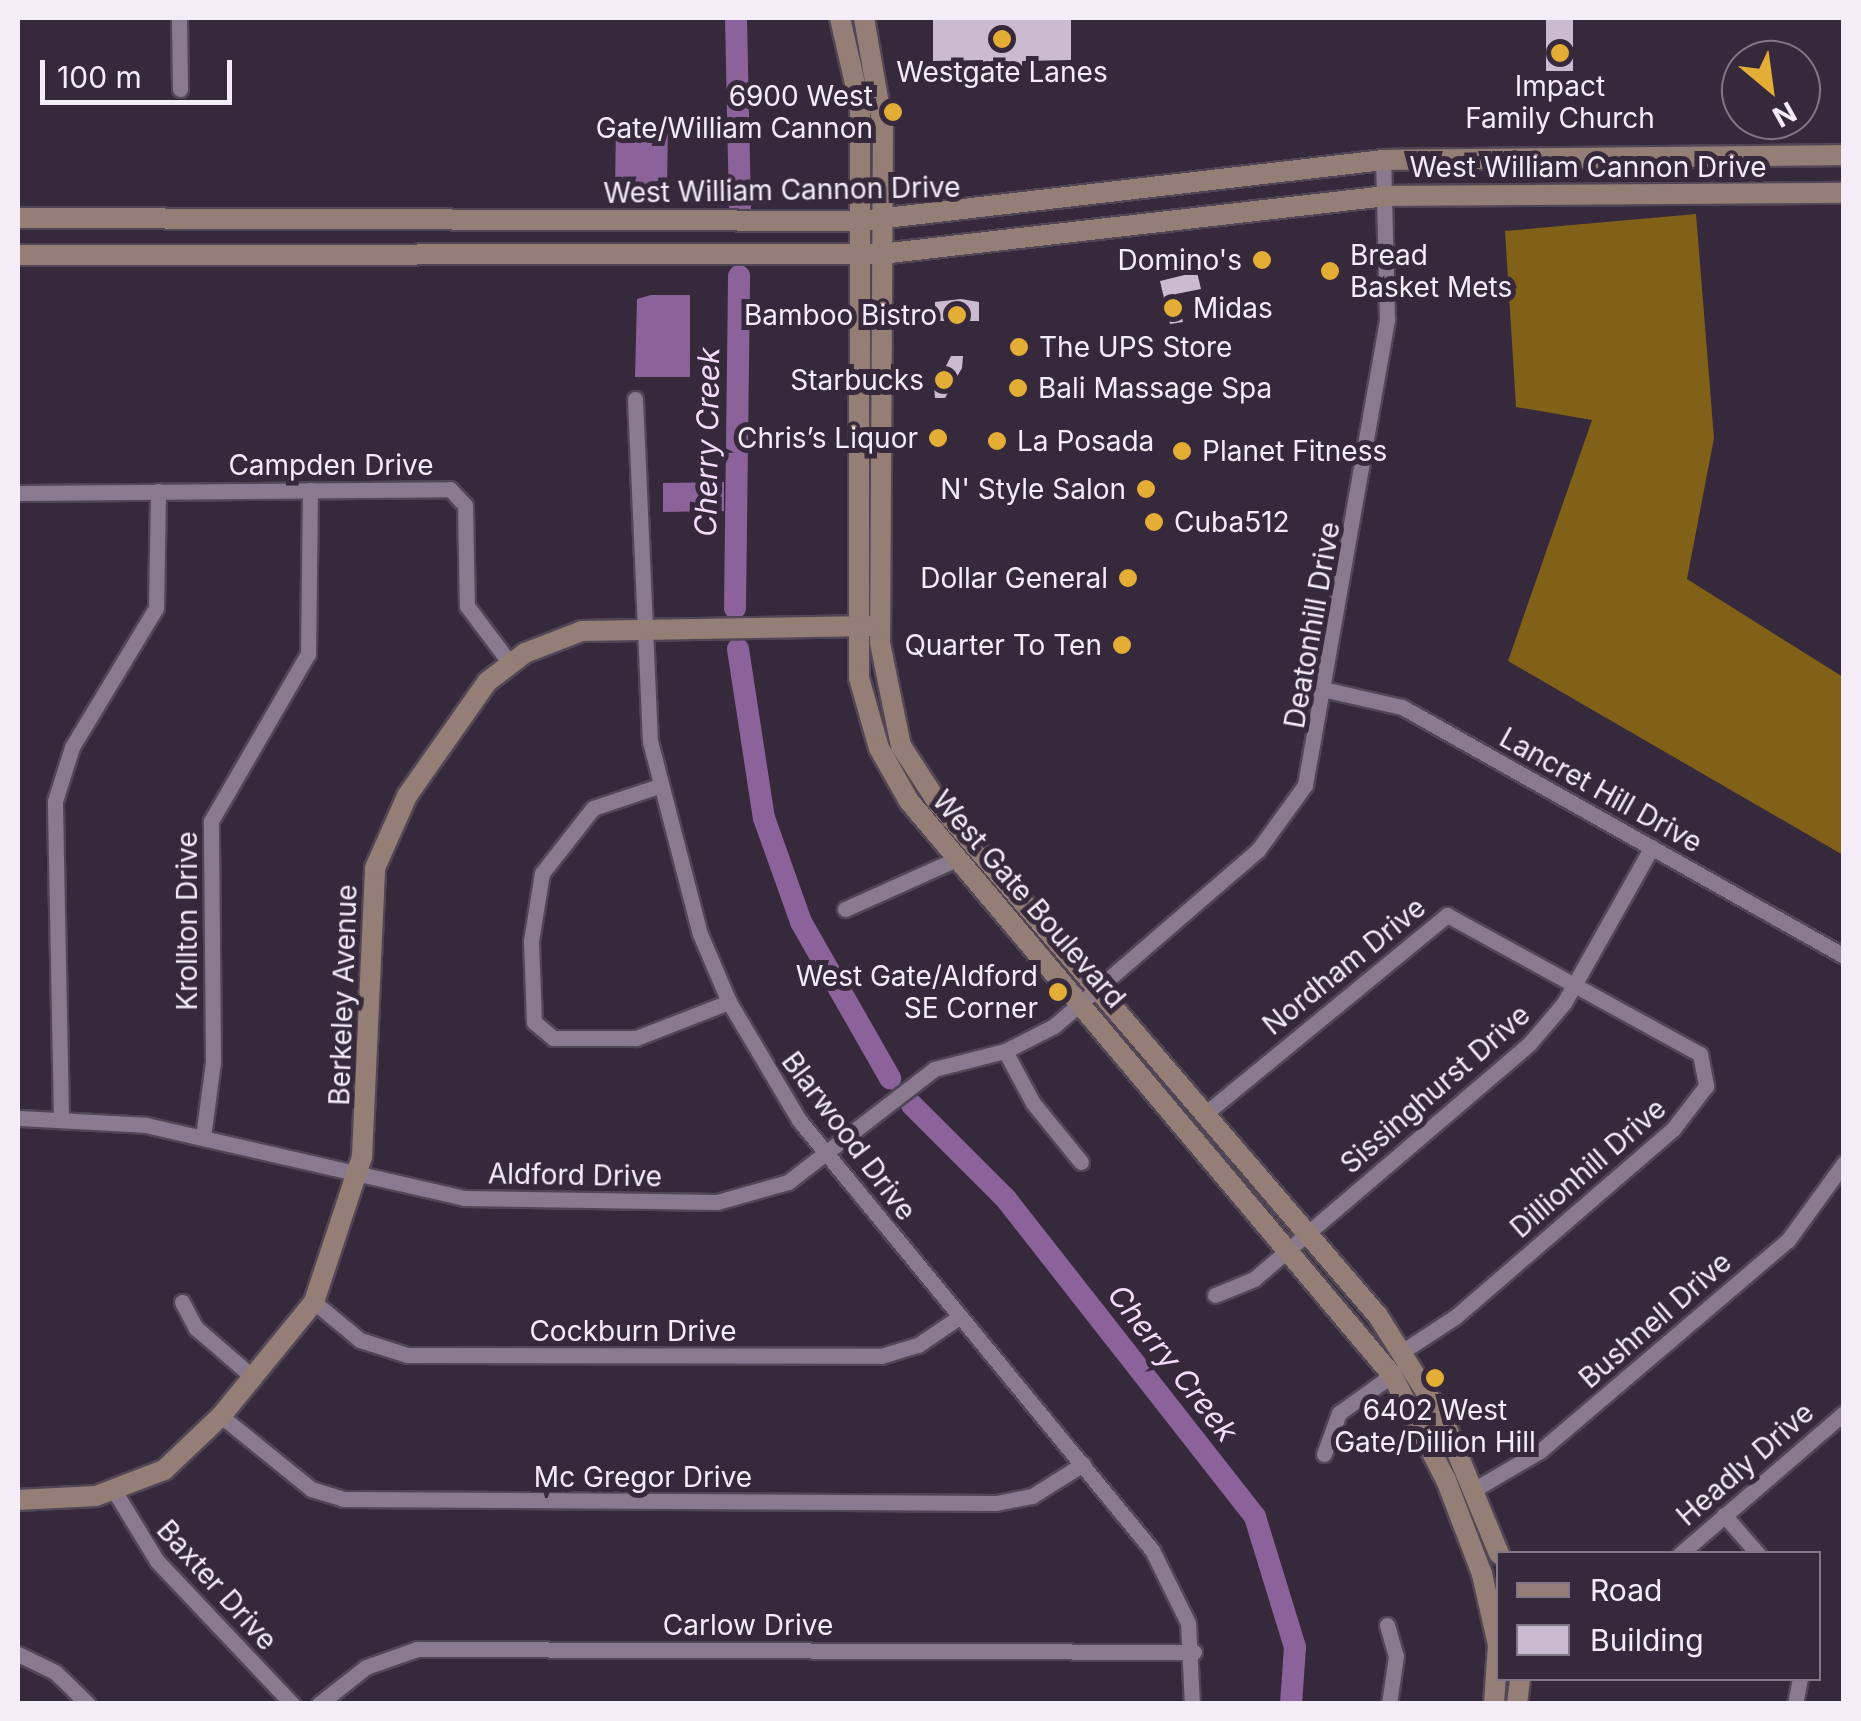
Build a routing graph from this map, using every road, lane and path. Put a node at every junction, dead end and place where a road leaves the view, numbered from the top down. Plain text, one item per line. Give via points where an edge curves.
1 (179, 18) edge
2 (840, 18) edge
3 (864, 18) edge
4 (180, 89) dead end
5 (1844, 155) edge
6 (1383, 160) junction
7 (1844, 194) edge
8 (1094, 195) junction
9 (1386, 196) junction
10 (18, 218) edge
11 (871, 221) junction
12 (267, 224) junction
13 (1102, 230) junction
14 (859, 254) junction
15 (881, 254) junction
16 (18, 255) edge
17 (266, 260) junction
18 (636, 400) dead end
19 (882, 478) junction
20 (858, 481) junction
21 (310, 490) junction
22 (158, 491) junction
23 (18, 493) edge
24 (857, 626) junction
25 (880, 626) junction
26 (640, 628) junction
27 (509, 662) junction
28 (1326, 690) junction
29 (656, 787) junction
30 (1652, 847) junction
31 (958, 859) junction
32 (846, 909) dead end
33 (1844, 956) edge
34 (1576, 983) junction
35 (1099, 988) junction
36 (729, 1002) junction
37 (1082, 1004) junction
38 (1005, 1051) junction
39 (1206, 1113) junction
40 (18, 1118) edge
41 (61, 1118) junction
42 (202, 1137) junction
43 (825, 1154) junction
44 (1081, 1162) dead end
45 (1844, 1163) edge
46 (360, 1174) junction
47 (1310, 1232) junction
48 (1292, 1248) junction
49 (1215, 1295) dead end
50 (182, 1302) dead end
51 (314, 1302) junction
52 (959, 1317) junction
53 (1403, 1351) junction
54 (1392, 1374) junction
55 (254, 1378) junction
56 (1844, 1413) edge
57 (222, 1416) junction
58 (1324, 1454) dead end
59 (1082, 1464) junction
60 (1475, 1489) junction
61 (116, 1492) junction
62 (18, 1500) edge
63 (1724, 1514) junction
64 (1498, 1551) edge
65 (1683, 1551) edge
66 (1755, 1551) edge
67 (1387, 1625) dead end
68 (1496, 1638) edge
69 (1194, 1652) junction
70 (18, 1654) edge
71 (1496, 1674) edge
72 (88, 1704) edge
73 (292, 1704) edge
74 (319, 1704) edge
75 (1192, 1704) edge
76 (1389, 1704) edge
77 (1494, 1704) edge

1 - 4 street
2 - 11 main road, West Gate Boulevard via 859,91
3 - 11 main road, West Gate Boulevard via 881,100
5 - 6 main road, West William Cannon Drive
6 - 8 main road, West William Cannon Drive
6 - 9 street, Deatonhill Drive
7 - 9 main road, West William Cannon Drive
8 - 11 main road, West William Cannon Drive
8 - 13 main road
9 - 13 main road, West William Cannon Drive
9 - 28 street, Deatonhill Drive via 1387,320
10 - 12 main road, West William Cannon Drive
11 - 12 main road, West William Cannon Drive
11 - 14 main road, West Gate Boulevard
11 - 15 main road, West Gate Boulevard
12 - 17 main road
13 - 15 main road, West William Cannon Drive
14 - 15 main road, West William Cannon Drive
14 - 17 main road, West William Cannon Drive
14 - 20 main road, West Gate Boulevard
15 - 19 main road, West Gate Boulevard
16 - 17 main road, West William Cannon Drive
18 - 26 street, Blarwood Drive
19 - 20 main road
19 - 25 main road, West Gate Boulevard
20 - 24 main road, West Gate Boulevard
21 - 22 street, Campden Drive
21 - 27 street, Campden Drive via 456,492 467,518 467,606
21 - 42 street, Krollton Drive via 308,654 211,820 213,1062
22 - 23 street, Campden Drive
22 - 41 street via 156,608 72,747 56,801
24 - 25 main road, Berkeley Avenue
24 - 26 main road, Berkeley Avenue
24 - 31 main road, West Gate Boulevard via 859,678 879,748 909,802
25 - 35 main road, West Gate Boulevard via 887,707 918,776
26 - 27 main road, Berkeley Avenue via 568,634
26 - 29 street, Blarwood Drive
27 - 46 main road, Berkeley Avenue via 460,713 407,796 375,868 371,1077
28 - 30 street, Lancret Hill Drive via 1402,707
28 - 35 street, Deatonhill Drive via 1312,764 1284,822
29 - 36 street, Blarwood Drive via 682,888
29 - 36 street via 593,808 542,873 531,941 534,1022 553,1038 636,1038
30 - 33 street, Lancret Hill Drive
30 - 34 street, Sissinghurst Drive
31 - 32 street
31 - 37 main road, West Gate Boulevard
34 - 39 street, Nordham Drive via 1464,918 1438,917
34 - 47 street, Sissinghurst Drive via 1529,1044
34 - 53 street, Dillionhill Drive via 1693,1049 1704,1061 1706,1086 1654,1146 1455,1317
35 - 37 street, Deatonhill Drive
35 - 39 main road, West Gate Boulevard
36 - 43 street, Blarwood Drive
37 - 38 street, Aldford Drive
37 - 48 main road, West Gate Boulevard
38 - 43 street, Aldford Drive via 934,1070
38 - 44 street via 1033,1103
39 - 47 main road, West Gate Boulevard
40 - 41 street, Aldford Drive
41 - 42 street, Aldford Drive
42 - 46 street, Aldford Drive
43 - 46 street, Aldford Drive via 769,1191 717,1202 464,1198
43 - 52 street, Blarwood Drive
45 - 60 street, Bushnell Drive via 1788,1240 1540,1451
46 - 51 main road, Berkeley Avenue
47 - 48 street, Sissinghurst Drive
47 - 53 main road, West Gate Boulevard
48 - 49 street, Sissinghurst Drive via 1254,1279
48 - 54 main road, West Gate Boulevard
50 - 55 street via 196,1328
51 - 52 street, Cockburn Drive via 360,1340 407,1355 881,1356 918,1345
51 - 55 main road, Berkeley Avenue
52 - 59 street, Blarwood Drive
53 - 60 main road, West Gate Boulevard
54 - 58 street via 1339,1413
54 - 68 main road, West Gate Boulevard via 1459,1512
55 - 57 main road, Berkeley Avenue
56 - 63 street, Headly Drive
57 - 59 street, Mc Gregor Drive via 311,1489 342,1499 996,1504 1032,1496
57 - 61 main road, Berkeley Avenue via 180,1459
59 - 69 street, Blarwood Drive via 1166,1572
60 - 64 main road, West Gate Boulevard
61 - 62 main road, Berkeley Avenue
61 - 73 street, Baxter Drive via 157,1561
63 - 65 street, Headly Drive
63 - 66 street
67 - 76 street via 1396,1656
69 - 74 street, Carlow Drive via 417,1649 366,1667
69 - 75 street, Blarwood Drive
70 - 72 street via 55,1672
71 - 77 main road, West Gate Boulevard

